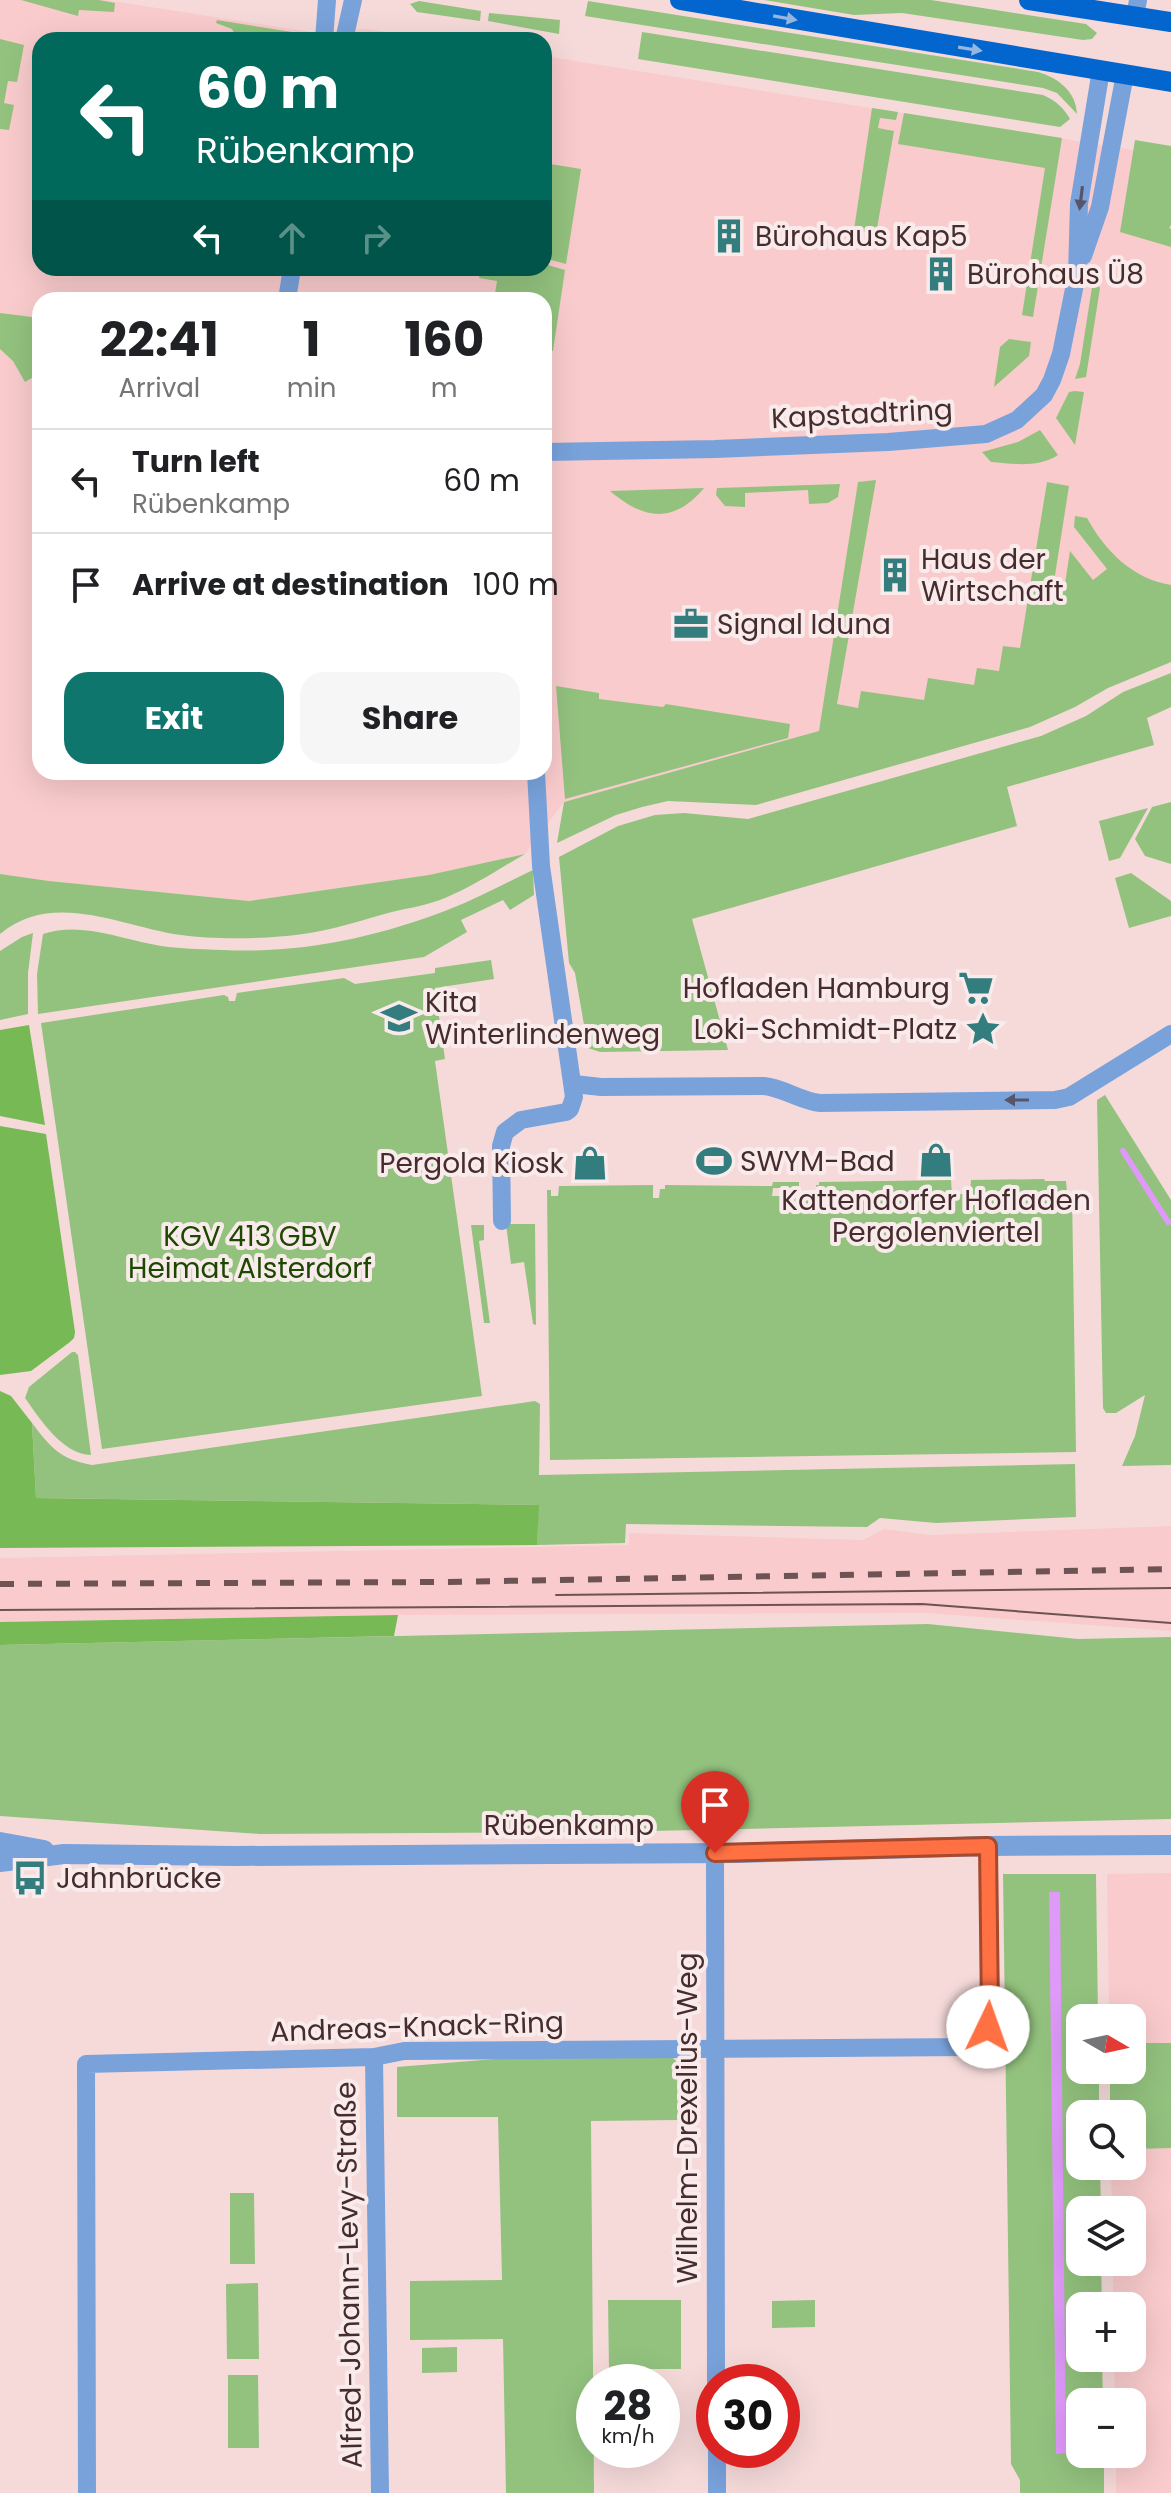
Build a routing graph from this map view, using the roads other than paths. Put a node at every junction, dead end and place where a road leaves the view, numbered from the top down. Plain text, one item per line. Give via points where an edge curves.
1 (327, 0) edge
2 (353, 0) edge
3 (680, 0) edge
4 (1029, 0) edge
5 (1113, 6) edge
6 (1137, 8) edge
7 (1171, 22) edge
8 (325, 32) edge
9 (346, 32) edge
10 (1101, 70) junction
11 (1125, 74) junction
12 (1171, 82) edge
13 (1077, 274) junction
14 (552, 452) edge
15 (536, 780) edge
16 (1171, 1034) edge
17 (574, 1084) junction
18 (502, 1221) dead end
19 (0, 1842) edge
20 (1171, 1845) edge
21 (988, 1846) junction
22 (715, 1853) junction
23 (64, 1854) junction
24 (0, 1862) edge
25 (714, 2049) junction
26 (374, 2057) junction
27 (716, 2364) edge
28 (717, 2468) edge
29 (87, 2493) edge
30 (380, 2493) edge
31 (717, 2493) edge

1 - 8 street
2 - 9 street
3 -> 10 main road
4 - 5 main road
5 - 6 main road
6 - 7 main road
10 - 11 main road
10 -> 13 street, Kapstadtring via 1079,204
11 - 12 main road
11 - 13 street, Kapstadtring via 1100,207
13 - 14 street, Kapstadtring via 1061,354 1044,395 1017,420 986,434 746,448
15 - 17 street via 549,927
16 -> 17 street via 1069,1097 1055,1100 828,1103 764,1086
17 - 18 street via 570,1109 521,1120 502,1138
19 - 23 street, Rübenkamp
20 - 21 street, Rübenkamp
21 - 22 street, Rübenkamp
21 - 25 street, Andreas-Knack-Ring via 990,2012 982,2040 971,2047
22 - 23 street, Rübenkamp
22 - 25 street, Wilhelm-Drexelius-Weg
23 - 24 street, Rübenkamp
25 - 26 street, Andreas-Knack-Ring via 404,2051
25 - 27 street, Wilhelm-Drexelius-Weg
26 - 29 street, Andreas-Knack-Ring via 86,2064
26 - 30 street, Alfred-Johann-Levy-Straße
28 - 31 street

